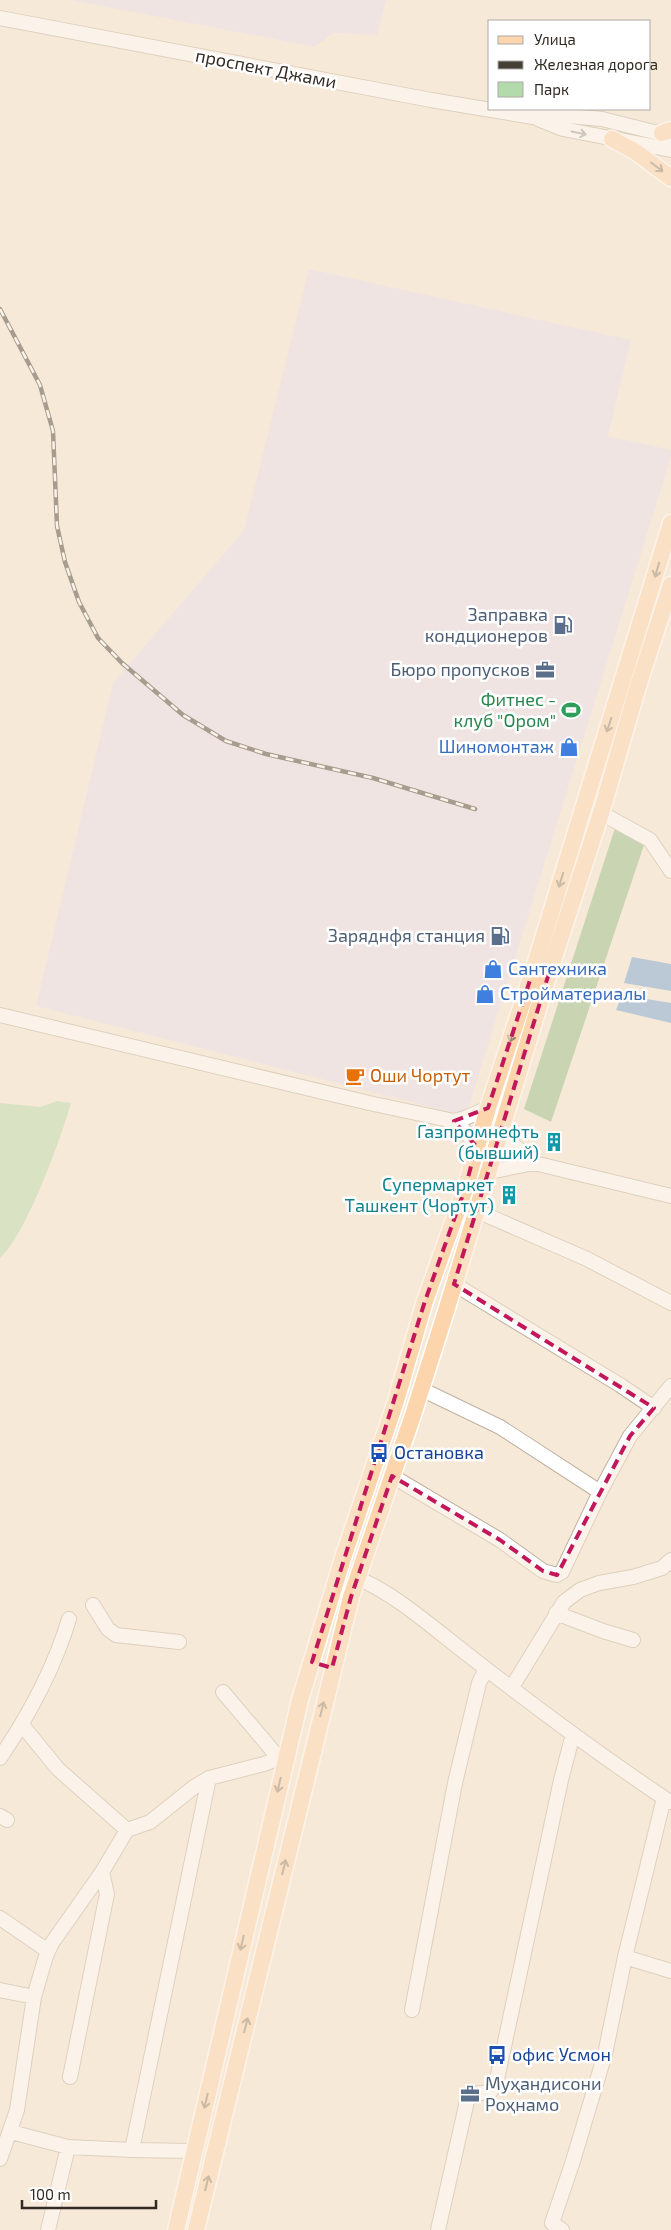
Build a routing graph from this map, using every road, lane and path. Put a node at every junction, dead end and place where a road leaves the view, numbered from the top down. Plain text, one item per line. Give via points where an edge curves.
1 (0, 18) edge
2 (488, 109) edge
3 (496, 110) edge
4 (533, 116) junction
5 (668, 133) edge
6 (612, 139) junction
7 (671, 150) edge
8 (671, 178) edge
9 (671, 523) edge
10 (671, 585) edge
11 (601, 813) junction
12 (671, 871) edge
13 (541, 970) junction
14 (0, 1015) edge
15 (488, 1108) junction
16 (454, 1120) junction
17 (500, 1132) junction
18 (476, 1146) junction
19 (534, 1163) junction
20 (489, 1172) junction
21 (671, 1196) edge
22 (477, 1211) junction
23 (454, 1284) junction
24 (425, 1301) junction
25 (671, 1302) edge
26 (447, 1308) junction
27 (671, 1386) edge
28 (421, 1390) junction
29 (654, 1408) junction
30 (392, 1476) junction
31 (600, 1492) junction
32 (671, 1560) edge
33 (357, 1578) junction
34 (93, 1606) dead end
35 (556, 1613) junction
36 (69, 1619) dead end
37 (633, 1640) dead end
38 (179, 1642) dead end
39 (312, 1662) junction
40 (332, 1668) junction
41 (486, 1669) junction
42 (512, 1687) junction
43 (223, 1692) dead end
44 (22, 1725) junction
45 (573, 1734) junction
46 (0, 1758) edge
47 (281, 1761) junction
48 (209, 1778) junction
49 (668, 1800) edge
50 (127, 1830) junction
51 (102, 1872) junction
52 (0, 1918) edge
53 (48, 1951) junction
54 (625, 1957) junction
55 (671, 1971) edge
56 (0, 1990) edge
57 (34, 1997) junction
58 (412, 2010) dead end
59 (70, 2077) dead end
60 (11, 2132) junction
61 (68, 2147) junction
62 (132, 2150) junction
63 (194, 2151) junction
64 (0, 2159) edge
65 (48, 2230) edge
66 (176, 2230) edge
67 (196, 2230) edge
68 (439, 2230) edge
69 (562, 2230) edge

1 - 2 street, проспект Джами
3 - 4 street, проспект Джами
4 - 5 street via 602,119
4 -> 6 street via 563,129
6 - 7 street
6 -> 8 main road
9 -> 13 main road
10 - 11 main road
11 - 12 street via 650,840
11 - 13 main road
13 -> 15 main road
13 - 17 main road
14 - 16 street via 369,1103
15 - 16 street
15 - 18 main road
16 - 18 street
17 - 19 street
17 - 20 main road
18 - 24 main road via 466,1186
19 - 20 street
19 - 21 street
20 - 22 main road
22 - 23 main road
22 - 25 street via 587,1259
23 - 26 main road
23 - 29 street
24 - 26 main road
24 - 39 main road
26 - 28 main road
27 - 29 street
28 - 30 main road
28 - 31 street via 500,1427
29 - 31 street via 630,1436
30 - 31 street via 500,1540 542,1571 557,1575 562,1572
30 - 33 main road
32 - 35 street via 662,1568 580,1590
33 - 40 main road
33 - 41 street via 371,1584
34 - 38 street via 108,1630 116,1635
35 - 37 street
35 - 42 street
36 - 44 street via 60,1648
39 - 40 main road
39 - 47 main road
67 -> 40 main road
41 - 42 street
41 - 58 street via 479,1683 455,1783
42 - 45 street
43 - 47 street
44 - 46 street
44 - 50 street via 58,1770
45 - 49 street
45 - 68 street via 496,2084 492,2092 478,2092 467,2101
47 - 48 street
47 -> 63 main road
48 - 50 street via 150,1822
48 - 62 street
49 - 54 street
50 - 51 street
51 - 53 street
51 - 59 street via 107,1894
52 - 53 street
53 - 57 street
54 - 55 street
54 - 69 street via 605,2054 552,2223
56 - 57 street
57 - 60 street
60 - 61 street
60 - 64 street
61 - 62 street
61 - 65 street
62 - 63 street
63 - 66 main road

